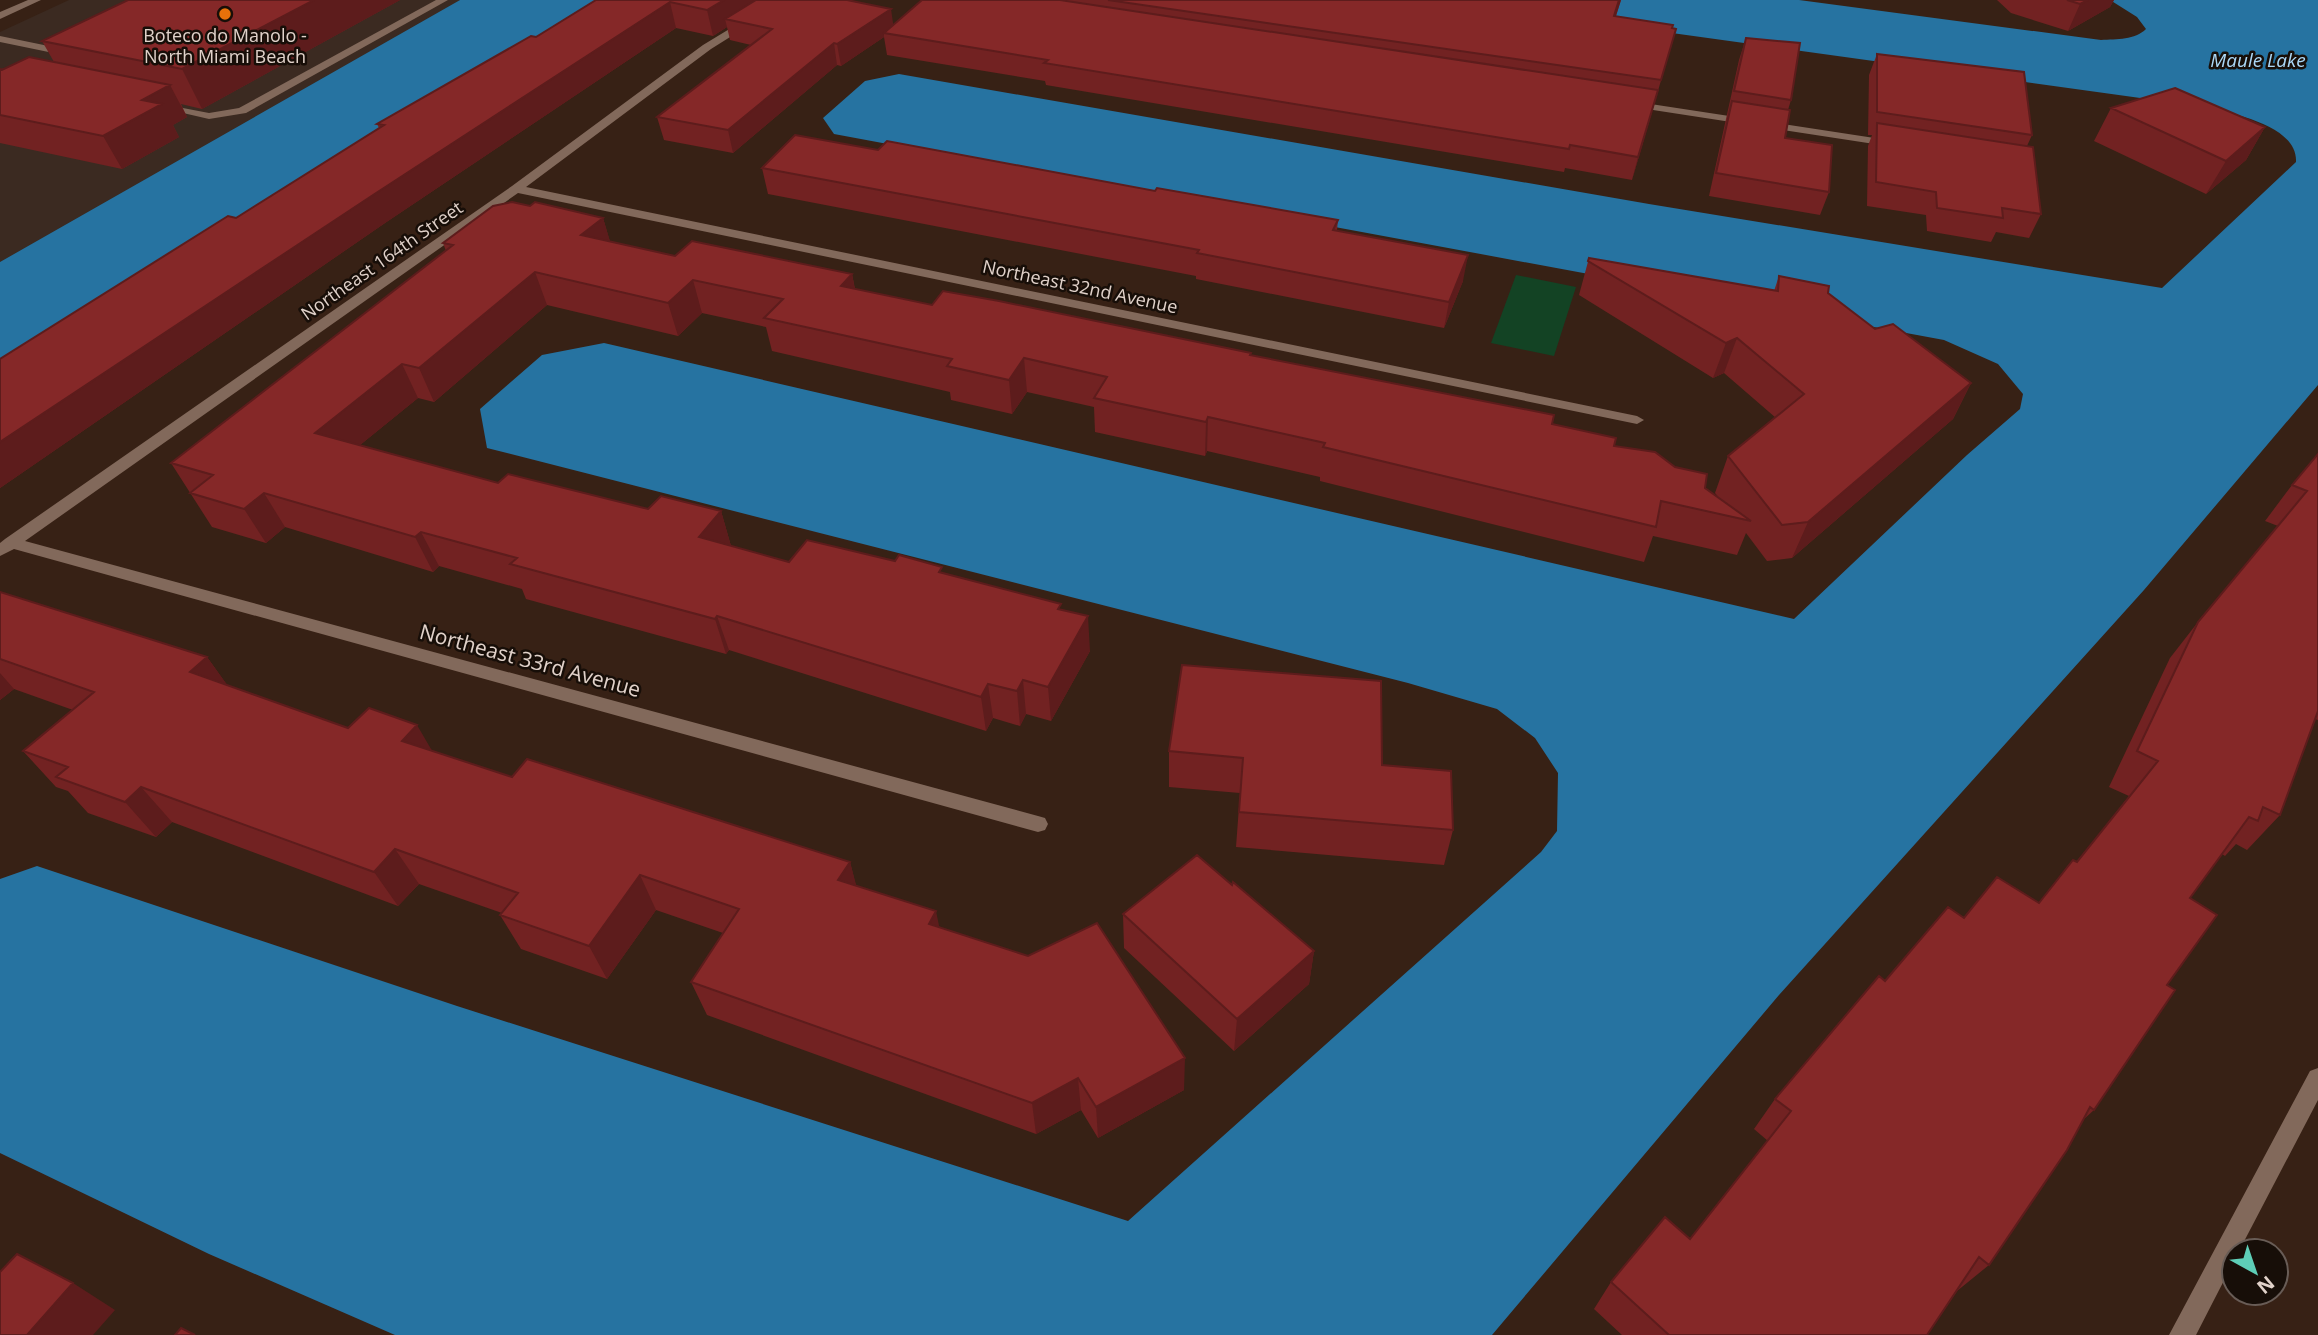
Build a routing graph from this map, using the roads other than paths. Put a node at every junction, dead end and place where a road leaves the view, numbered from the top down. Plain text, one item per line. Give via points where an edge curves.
1 (36, 0) edge
2 (443, 0) edge
3 (784, 0) edge
4 (0, 16) edge
5 (0, 39) edge
6 (57, 67) edge
7 (1618, 102) edge
8 (154, 105) edge
9 (1906, 146) edge
10 (516, 188) junction
11 (1637, 420) dead end
12 (5, 547) edge
13 (1038, 824) dead end
14 (2318, 1078) edge
15 (2182, 1335) edge

1 - 4 street
2 - 8 street via 242,111 209,116
3 - 10 street, Northeast 164th Street via 707,47
5 - 6 street via 82,55
7 - 9 street
10 - 11 street, Northeast 32nd Avenue
10 - 12 street, Northeast 164th Street
12 - 13 street, Northeast 33rd Avenue
14 - 15 street

